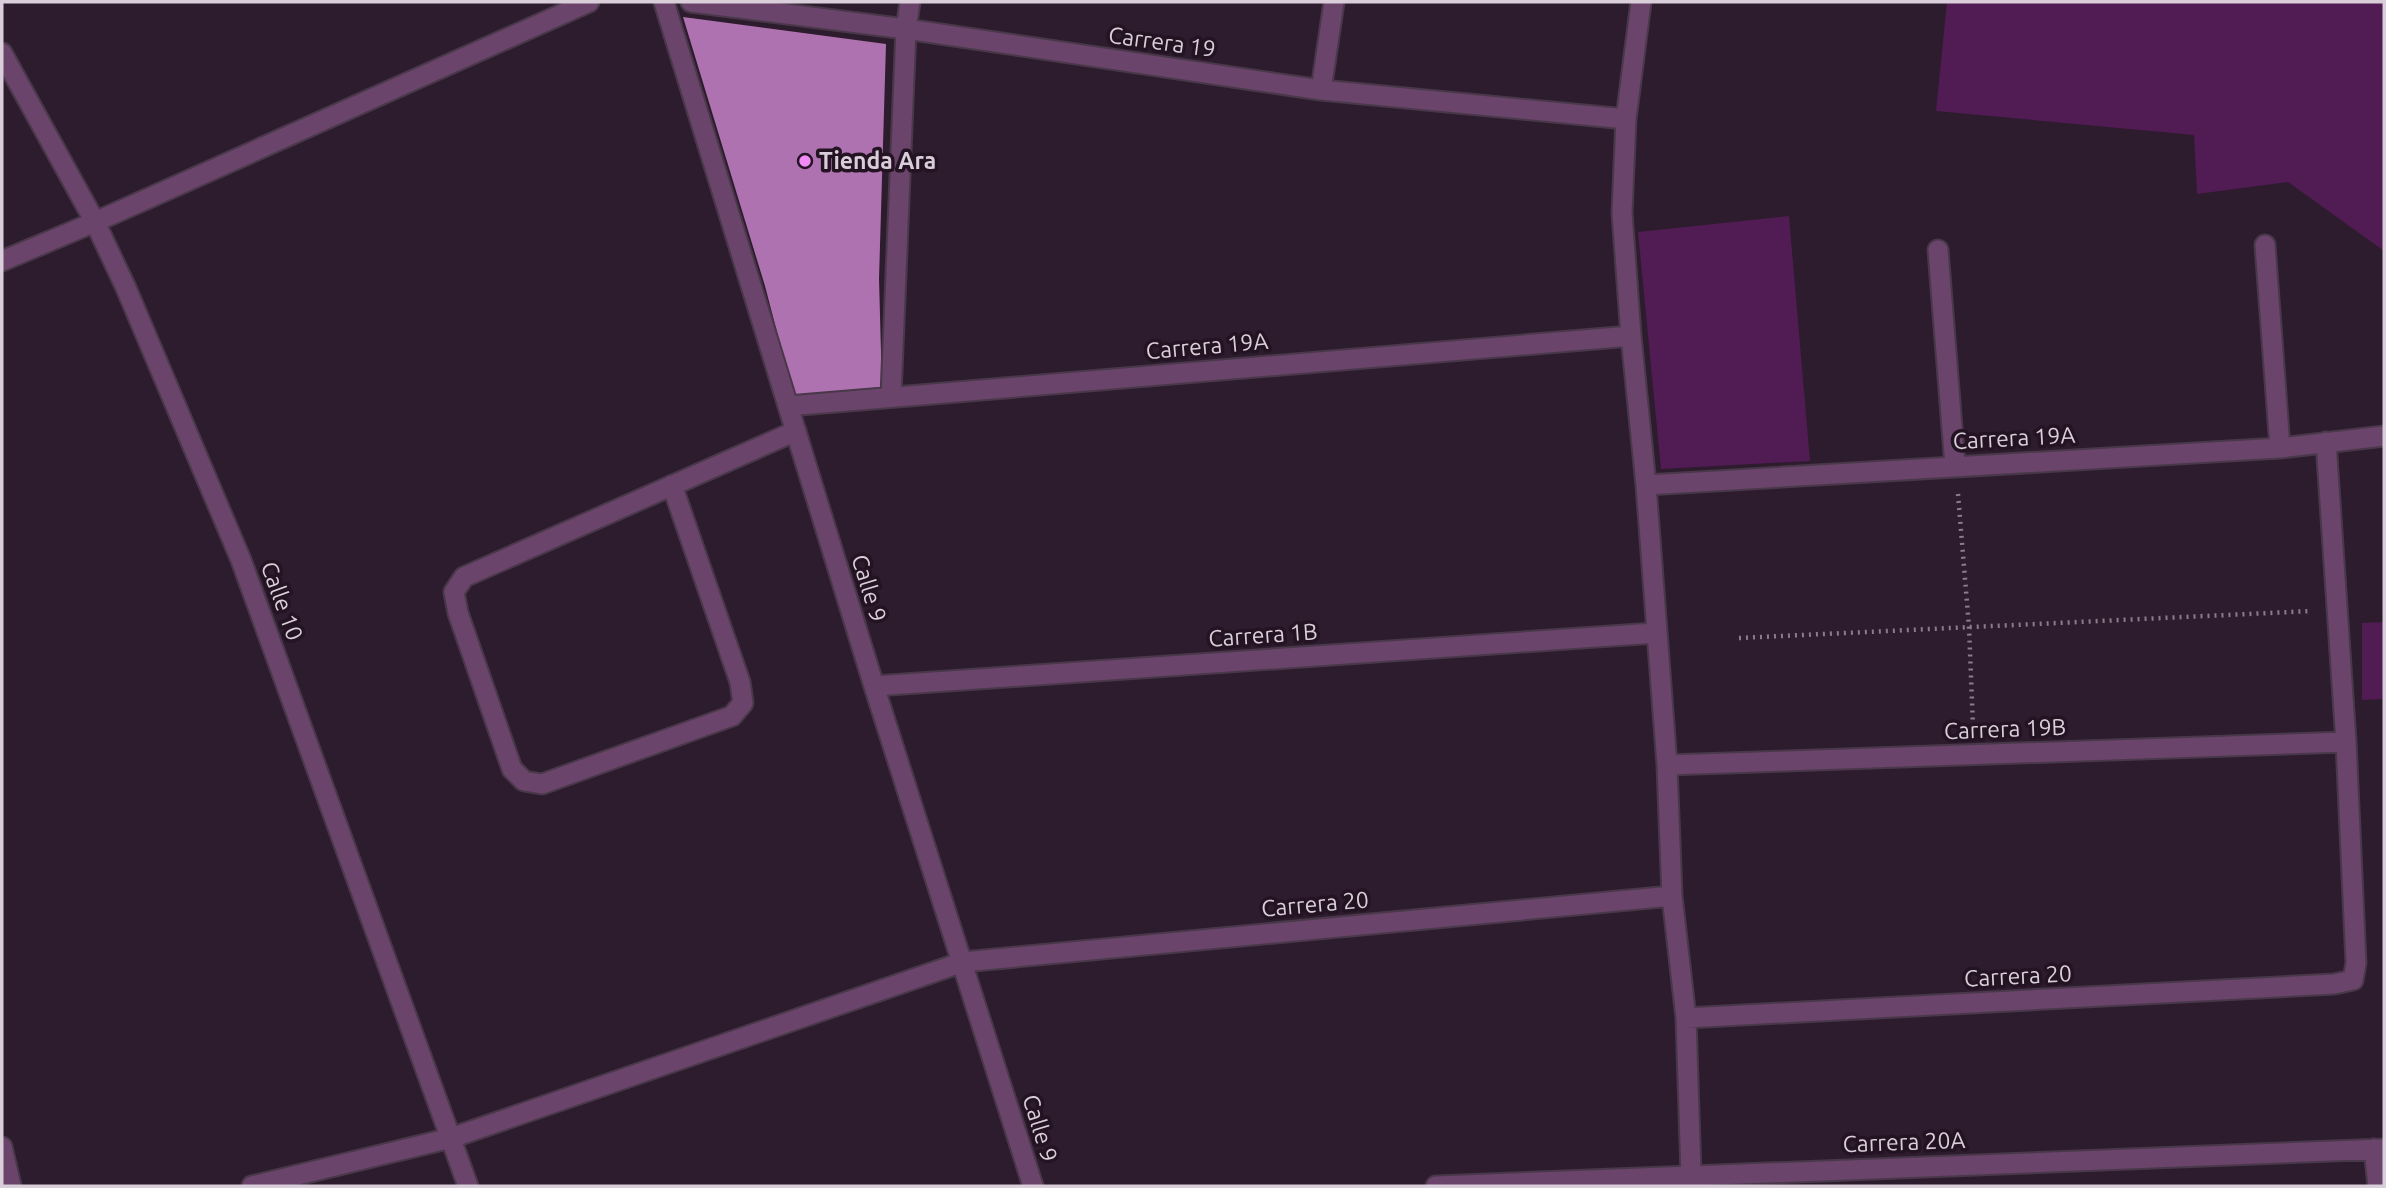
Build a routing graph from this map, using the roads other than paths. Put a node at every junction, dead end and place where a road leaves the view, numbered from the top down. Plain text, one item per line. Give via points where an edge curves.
1 (589, 2) edge
2 (664, 2) edge
3 (691, 2) edge
4 (910, 2) edge
5 (1334, 2) edge
6 (1641, 2) edge
7 (906, 29) junction
8 (2, 52) edge
9 (1321, 90) junction
10 (1626, 119) junction
11 (95, 222) junction
12 (2265, 245) dead end
13 (1938, 250) dead end
14 (2, 261) edge
15 (1631, 336) junction
16 (891, 396) junction
17 (788, 406) junction
18 (796, 431) junction
19 (2384, 436) edge
20 (2326, 442) junction
21 (2280, 448) junction
22 (1955, 466) junction
23 (672, 485) junction
24 (1646, 485) junction
25 (1656, 633) junction
26 (874, 686) junction
27 (2346, 742) junction
28 (1667, 765) junction
29 (1672, 896) junction
30 (963, 962) junction
31 (1686, 1018) junction
32 (451, 1138) junction
33 (2, 1147) edge
34 (2379, 1149) edge
35 (1691, 1175) junction
36 (11, 1186) edge
37 (252, 1186) edge
38 (468, 1186) edge
39 (1033, 1186) edge
40 (1436, 1186) edge
41 (2378, 1186) edge

1 - 11 street
2 - 17 street, Calle 9
3 - 7 street, Carrera 19
4 - 7 street
5 - 9 street
6 - 10 street
7 - 9 street, Carrera 19
7 - 16 street
8 - 11 street, Calle 10
9 - 10 street, Carrera 19
10 - 15 street via 1622,213
11 - 14 street
11 - 32 street, Calle 10 via 241,560
12 - 21 street
13 - 22 street
15 - 16 street, Carrera 19A
15 - 24 street
16 - 17 street, Carrera 19A
17 - 18 street, Calle 9
18 - 23 street
18 - 26 street, Calle 9
19 - 20 street, Carrera 19A
20 - 21 street, Carrera 19A
20 - 27 street
21 - 22 street, Carrera 19A
22 - 24 street, Carrera 19A
23 - 23 street via 464,577 454,592 513,769 524,781 541,784 554,780 732,716 743,703 740,682
24 - 25 street
25 - 26 street, Carrera 1B
25 - 28 street
26 - 30 street, Calle 9
27 - 28 street, Carrera 19B
27 - 31 street, Carrera 20 via 2353,980 2334,985
28 - 29 street
29 - 30 street, Carrera 20
29 - 31 street
30 - 32 street, Carrera 20
30 - 39 street, Calle 9
31 - 35 street
32 - 37 street, Carrera 20
32 - 38 street, Calle 10
33 - 36 street
34 - 35 street, Carrera 20A
34 - 41 street
35 - 40 street, Carrera 20A

